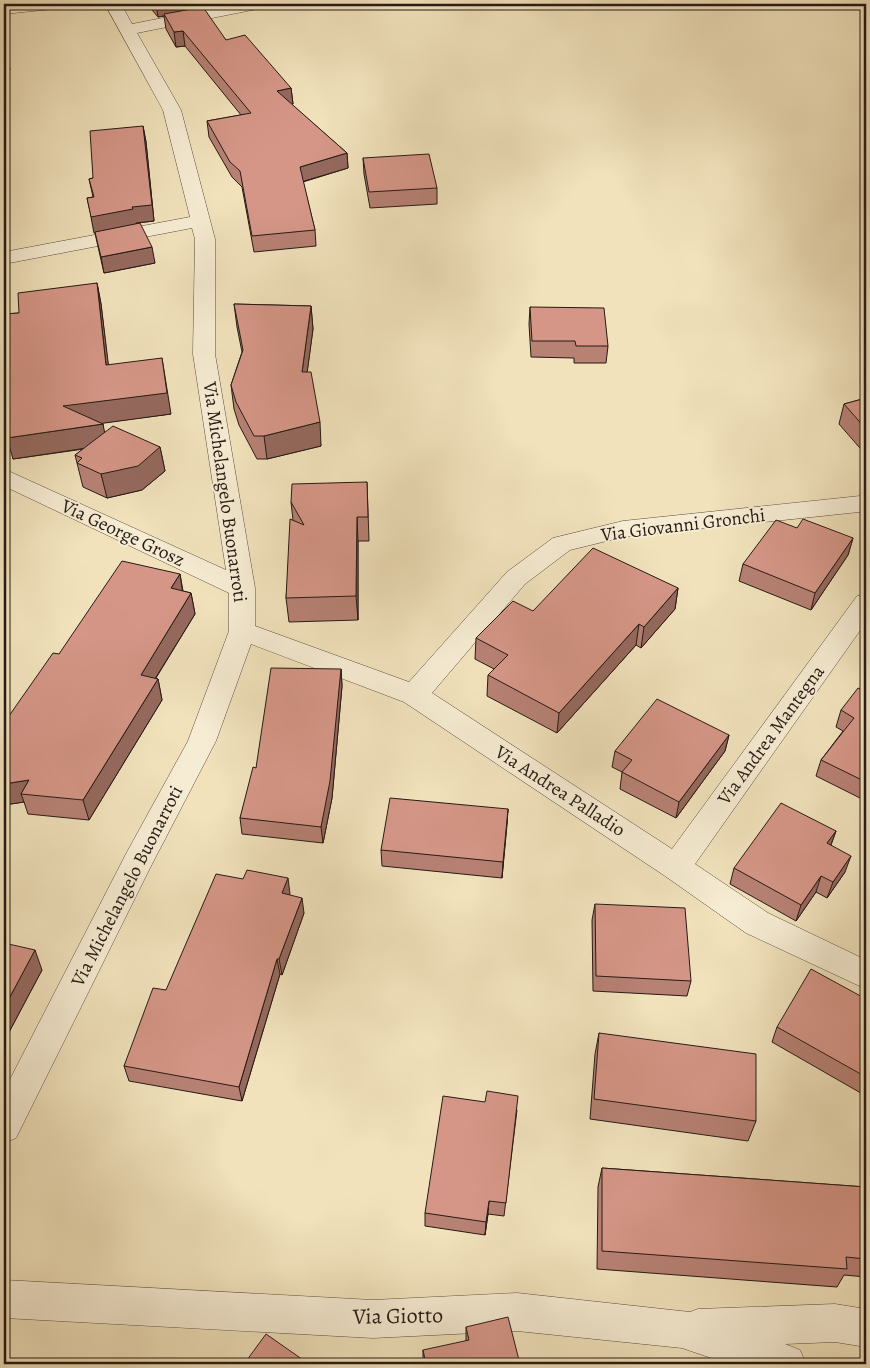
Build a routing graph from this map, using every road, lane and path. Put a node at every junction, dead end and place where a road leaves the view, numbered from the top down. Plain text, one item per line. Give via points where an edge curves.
1 (53, 4) edge
2 (113, 4) edge
3 (257, 4) edge
4 (4, 9) edge
5 (127, 30) junction
6 (201, 221) junction
7 (4, 258) edge
8 (4, 477) edge
9 (866, 506) edge
10 (242, 588) junction
11 (866, 603) edge
12 (242, 631) junction
13 (414, 695) junction
14 (676, 867) junction
15 (866, 975) edge
16 (4, 1126) edge
17 (4, 1299) edge
18 (866, 1328) edge
19 (682, 1329) junction
20 (786, 1364) edge

1 - 4 street
2 - 5 street, Via Michelangelo Buonarroti
3 - 5 street
5 - 6 street, Via Michelangelo Buonarroti via 172,110
6 - 7 street
6 - 10 street, Via Michelangelo Buonarroti via 205,239 204,354
8 - 10 street, Via George Grosz
9 - 13 street, Via Giovanni Gronchi via 860,504 623,529 562,544 516,578
10 - 12 street, Via Michelangelo Buonarroti
11 - 14 street, Via Andrea Mantegna
12 - 13 street, Via Andrea Palladio
12 - 16 street, Via Michelangelo Buonarroti via 202,741
13 - 14 street, Via Andrea Palladio
14 - 15 street, Via Andrea Palladio via 757,923
17 - 19 street, Via Giotto via 373,1319 517,1312
18 - 19 street via 835,1324
19 - 20 street, Via Giotto

